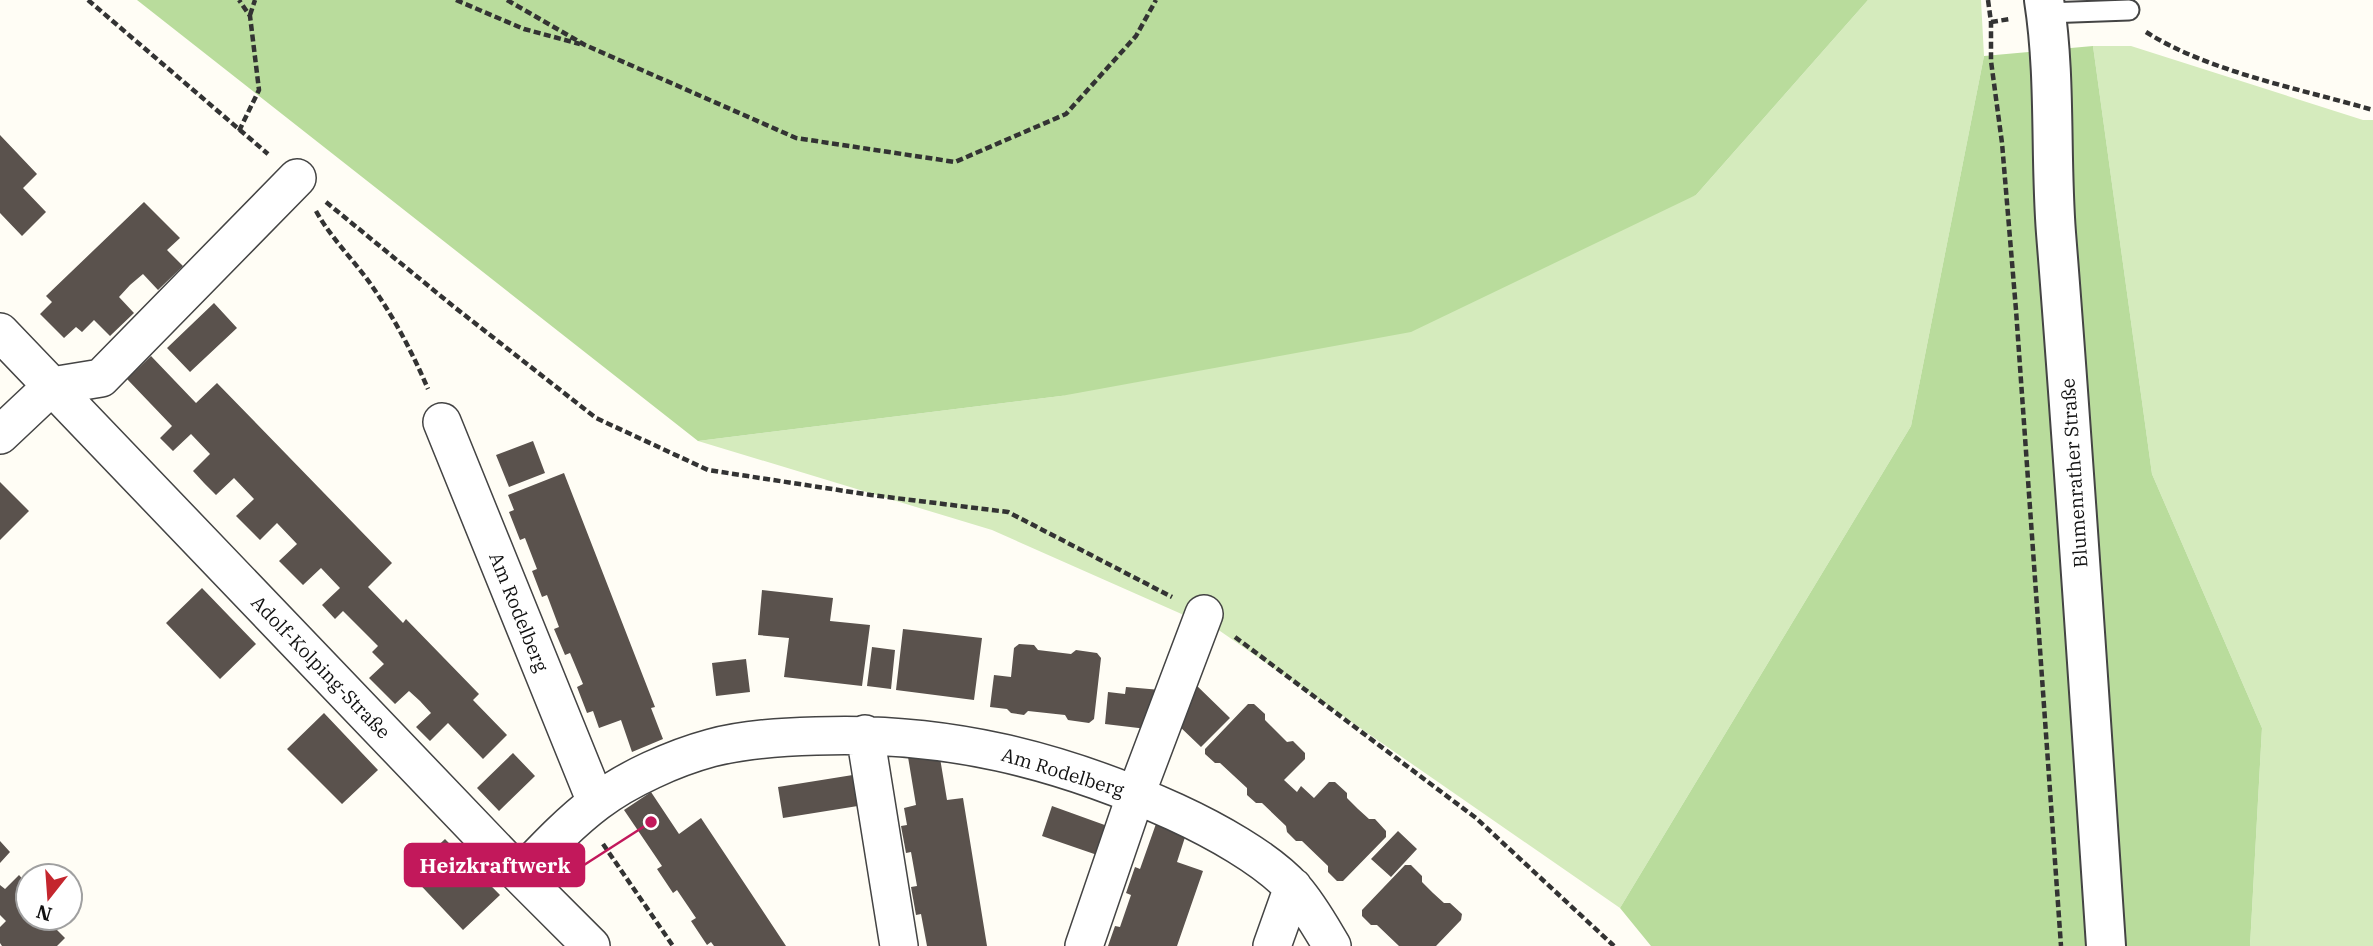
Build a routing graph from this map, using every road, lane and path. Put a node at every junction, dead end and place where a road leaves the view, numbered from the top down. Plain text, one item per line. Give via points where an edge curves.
1 (88, 0) edge
2 (239, 0) edge
3 (255, 0) edge
4 (456, 0) edge
5 (507, 0) edge
6 (1156, 0) edge
7 (1988, 0) edge
8 (2045, 6) edge
9 (2121, 10) joint
10 (250, 16) junction
11 (585, 45) junction
12 (2373, 110) edge
13 (239, 131) junction
14 (297, 178) junction
15 (0, 332) edge
16 (52, 386) junction
17 (442, 422) joint
18 (0, 435) edge
19 (1204, 614) junction
20 (866, 734) junction
21 (1136, 794) junction
22 (589, 809) junction
23 (520, 875) junction
24 (1293, 887) junction
25 (591, 946) edge
26 (673, 946) edge
27 (900, 946) edge
28 (1084, 946) edge
29 (1272, 946) edge
30 (1332, 946) edge
31 (1614, 946) edge
32 (2061, 946) edge
33 (2106, 946) edge

1 - 13 path
2 - 10 path
3 - 10 path
4 - 11 path via 524,29
5 - 11 path
6 - 11 path via 1136,36 1066,114 955,162 796,138
7 - 32 path via 2016,310
8 - 9 lane
8 - 33 street, Blumenrather Straße via 2052,188
9 - 12 path via 2170,47
10 - 13 path via 259,90
13 - 14 path
14 - 16 street via 101,378
14 - 17 path via 324,227 373,288 411,349
14 - 19 path via 596,418 708,470 1008,512
15 - 16 street, Adolf-Kolping-Straße
16 - 18 street
16 - 23 street, Adolf-Kolping-Straße
17 - 22 street, Am Rodelberg
19 - 21 street
19 - 31 path via 1476,818
20 - 21 street, Am Rodelberg via 929,739 1049,763
20 - 22 street, Am Rodelberg via 776,738 711,748 641,775
20 - 27 street
21 - 24 street, Am Rodelberg via 1210,828
21 - 28 street, Am Rodelberg
22 - 23 street, Am Rodelberg
22 - 26 path
23 - 25 street, Adolf-Kolping-Straße
24 - 29 street
24 - 30 street, Am Rodelberg

